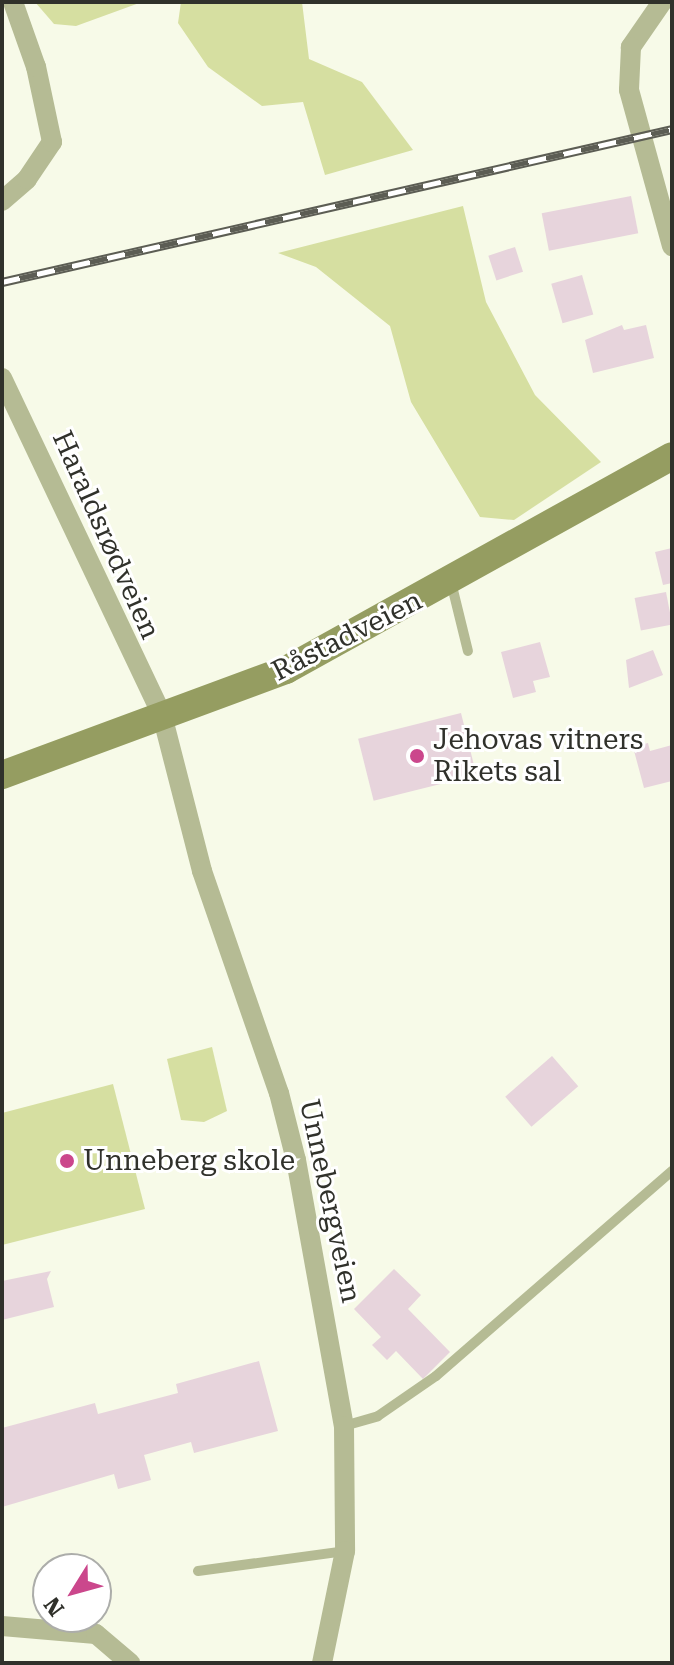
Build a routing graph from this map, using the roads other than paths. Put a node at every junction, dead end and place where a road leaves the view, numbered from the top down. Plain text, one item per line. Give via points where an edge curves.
1 (13, 2) edge
2 (662, 2) edge
3 (2, 201) edge
4 (672, 246) edge
5 (2, 378) edge
6 (672, 456) edge
7 (451, 582) junction
8 (468, 651) dead end
9 (162, 715) junction
10 (2, 775) edge
11 (672, 1171) edge
12 (344, 1426) junction
13 (345, 1551) junction
14 (198, 1571) dead end
15 (2, 1626) edge
16 (130, 1663) edge
17 (322, 1663) edge

1 - 3 street via 36,67 52,142 27,179
2 - 4 street via 640,27 628,62 638,137
5 - 9 street, Haraldsrødveien
6 - 7 main road, Råstadveien
7 - 8 lane
7 - 9 main road, Råstadveien via 286,670
9 - 10 main road, Råstadveien
9 - 12 street, Unnebergveien via 202,871 279,1093
11 - 12 lane via 436,1376 378,1416
12 - 13 street, Unnebergveien
13 - 14 lane
13 - 17 street, Unnebergveien
15 - 16 street via 96,1634

